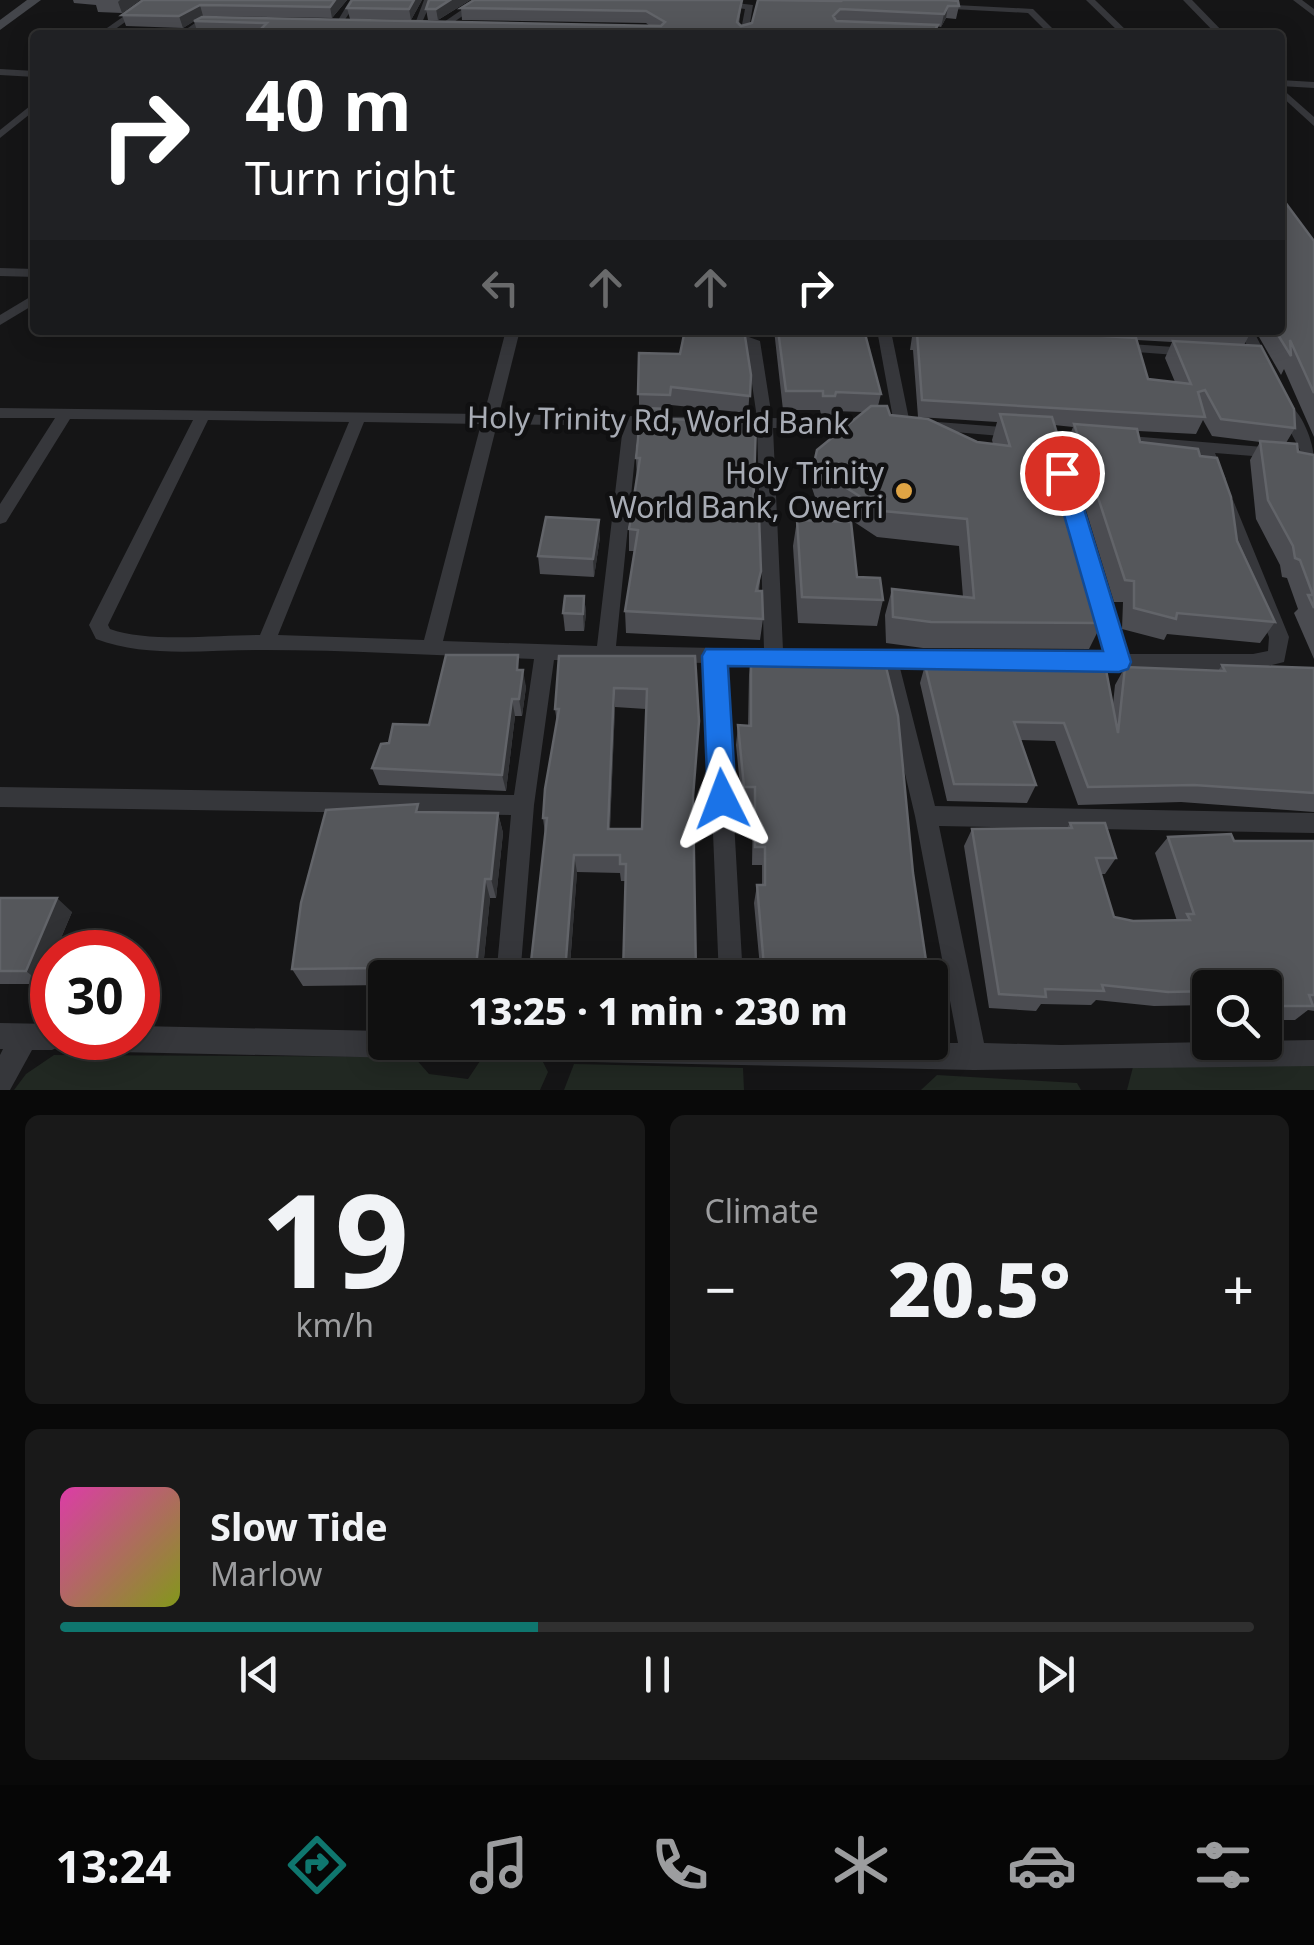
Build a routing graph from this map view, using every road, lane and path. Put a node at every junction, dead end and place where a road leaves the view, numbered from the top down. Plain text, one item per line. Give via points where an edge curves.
1 (35, 0) edge
2 (152, 0) edge
3 (354, 0) edge
4 (428, 0) edge
5 (482, 0) edge
6 (1090, 0) edge
7 (1187, 0) edge
8 (1296, 0) edge
9 (715, 3) edge
10 (743, 4) junction
11 (762, 5) edge
12 (916, 5) edge
13 (1314, 13) edge
14 (239, 24) edge
15 (322, 25) edge
16 (0, 26) edge
17 (400, 26) edge
18 (416, 27) junction
19 (440, 27) junction
20 (456, 27) edge
21 (107, 30) edge
22 (191, 30) edge
23 (340, 30) edge
24 (436, 30) edge
25 (745, 30) edge
26 (1050, 30) edge
27 (1122, 30) edge
28 (1217, 30) edge
29 (0, 72) edge
30 (30, 74) edge
31 (1314, 85) edge
32 (1285, 87) edge
33 (1285, 92) edge
34 (30, 111) edge
35 (1314, 123) edge
36 (0, 135) edge
37 (0, 272) edge
38 (30, 273) edge
39 (30, 301) edge
40 (0, 321) edge
41 (512, 335) edge
42 (686, 335) edge
43 (885, 335) edge
44 (1249, 335) edge
45 (1101, 346) edge
46 (1200, 352) edge
47 (1240, 355) edge
48 (1260, 356) junction
49 (1268, 373) edge
50 (1276, 390) edge
51 (0, 413) edge
52 (64, 414) junction
53 (204, 414) junction
54 (358, 416) junction
55 (491, 419) junction
56 (631, 421) junction
57 (765, 424) junction
58 (902, 424) junction
59 (1051, 435) junction
60 (1206, 447) junction
61 (1056, 454) edge
62 (1312, 455) edge
63 (1074, 511) edge
64 (0, 518) edge
65 (266, 642) junction
66 (432, 649) junction
67 (544, 652) junction
68 (606, 654) junction
69 (714, 656) junction
70 (774, 658) junction
71 (888, 660) junction
72 (1119, 662) junction
73 (0, 796) edge
74 (523, 805) junction
75 (926, 816) junction
76 (1314, 824) edge
77 (510, 960) edge
78 (729, 960) edge
79 (12, 1036) edge
80 (160, 1039) edge
81 (368, 1043) edge
82 (1314, 1053) edge
83 (948, 1056) edge
84 (974, 1057) junction
85 (0, 1081) edge

1 - 16 main road
2 - 21 street
3 - 23 street
4 - 18 street
5 - 19 street
6 - 27 street
7 - 28 street
8 - 13 street
9 - 10 street
10 - 11 street
10 - 25 street via 750,11
12 - 26 street via 1030,11
14 - 22 street via 204,23
15 - 23 street
17 - 18 street
18 - 19 street
19 - 20 street
19 - 24 street
29 - 30 street
31 - 32 street
33 - 35 street
34 - 36 street
37 - 38 street
39 - 40 street
41 - 55 street
42 - 57 street via 753,341
43 - 58 street
44 - 48 street
45 - 46 street
47 - 48 street
48 - 49 street
50 - 62 street
51 - 52 street, Holy Trinity Rd, World Bank
52 - 53 street, Holy Trinity Rd, World Bank
52 - 64 street
53 - 54 street, Holy Trinity Rd, World Bank
53 - 65 street via 98,625 119,640
54 - 55 street, Holy Trinity Rd, World Bank
54 - 65 street
55 - 56 street, Holy Trinity Rd, World Bank
55 - 66 street
56 - 57 street, Holy Trinity Rd, World Bank
56 - 68 street
57 - 58 street, Holy Trinity Rd, World Bank
57 - 70 street
58 - 59 street, Holy Trinity Rd, World Bank
59 - 60 street, Holy Trinity Rd, World Bank
59 - 61 street
60 - 62 street, Holy Trinity Rd, World Bank
60 - 72 street via 1279,637 1277,656 1253,662
63 - 72 street
65 - 66 street
66 - 67 street
67 - 68 street
67 - 74 street
68 - 69 street
69 - 70 street
69 - 78 street
70 - 71 street
71 - 72 street
71 - 75 street
73 - 74 street
74 - 77 street
75 - 76 street
75 - 84 street
79 - 85 street
80 - 81 street
82 - 84 street
83 - 84 street

